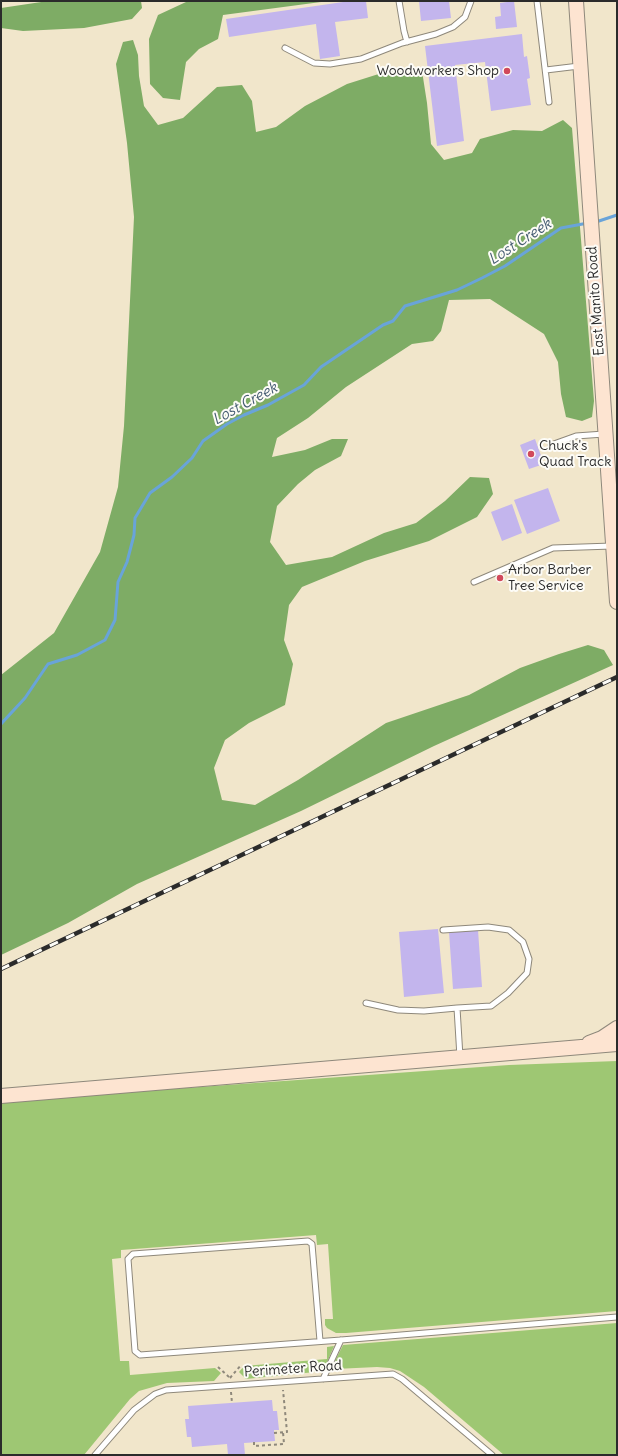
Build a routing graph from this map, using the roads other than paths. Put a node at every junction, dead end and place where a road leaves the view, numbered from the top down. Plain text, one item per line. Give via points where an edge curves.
1 (399, 1) edge
2 (471, 1) edge
3 (536, 1) edge
4 (576, 1) edge
5 (407, 42) junction
6 (285, 48) dead end
7 (580, 66) junction
8 (546, 70) junction
9 (549, 102) dead end
10 (605, 434) junction
11 (551, 445) dead end
12 (613, 546) junction
13 (474, 582) dead end
14 (617, 602) edge
15 (443, 930) dead end
16 (366, 1003) dead end
17 (457, 1008) junction
18 (617, 1028) edge
19 (617, 1044) edge
20 (571, 1049) junction
21 (461, 1058) junction
22 (1, 1096) edge
23 (617, 1317) edge
24 (341, 1340) junction
25 (320, 1341) junction
26 (322, 1378) junction
27 (95, 1455) edge
28 (492, 1455) edge

1 - 5 lane
2 - 5 lane via 464,17 453,27
3 - 8 lane
4 - 7 main road, East Manito Road
5 - 6 lane via 360,59 330,64 314,63
7 - 8 lane
7 - 10 main road, East Manito Road
8 - 9 lane
10 - 11 lane via 576,436
10 - 12 main road, East Manito Road
12 - 13 lane via 553,548
12 - 14 main road, East Manito Road
15 - 17 lane via 488,927 509,930 523,942 529,959 527,973 508,993 490,1006
16 - 17 lane via 398,1010
17 - 21 lane
18 - 20 main road via 602,1038
19 - 20 main road
20 - 21 main road
21 - 22 main road
23 - 24 lane
24 - 25 lane
24 - 26 lane
25 - 25 lane via 140,1355 135,1351 128,1259 133,1254 308,1241 312,1244
26 - 27 lane, Perimeter Road via 166,1390 144,1400
26 - 28 lane, Perimeter Road via 393,1374

